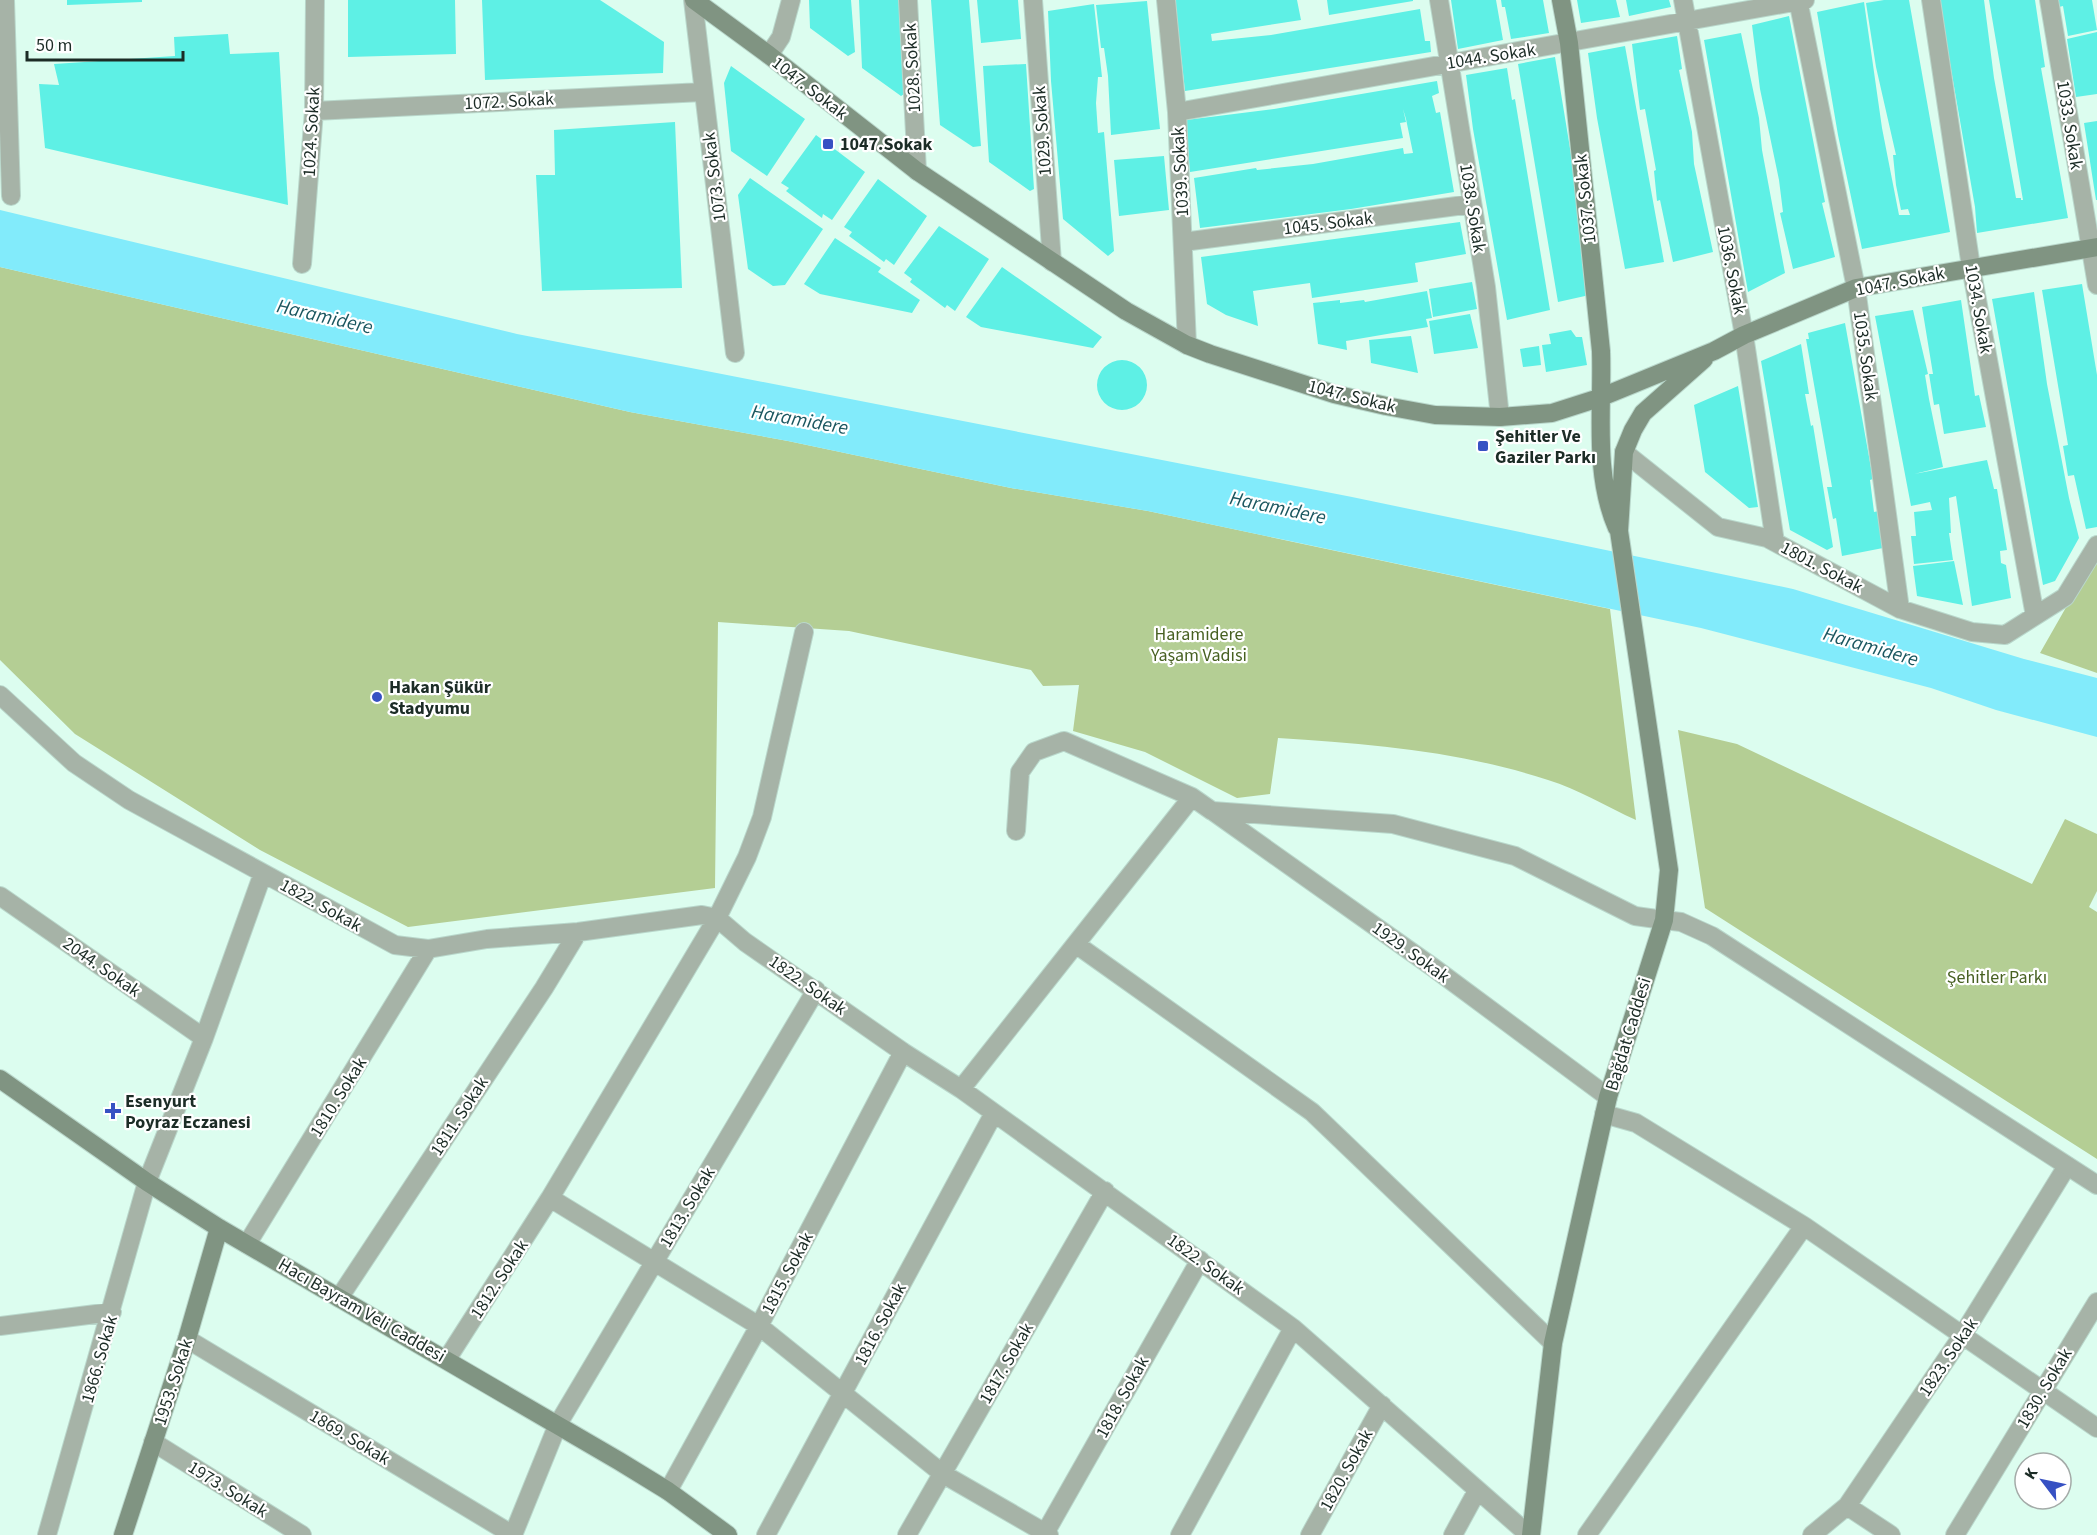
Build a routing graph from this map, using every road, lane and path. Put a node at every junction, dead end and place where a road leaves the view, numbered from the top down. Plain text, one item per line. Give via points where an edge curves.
1 (5, 0) edge
2 (315, 0) edge
3 (693, 0) edge
4 (791, 0) edge
5 (908, 0) edge
6 (1167, 0) edge
7 (1439, 0) edge
8 (1561, 0) edge
9 (1683, 0) edge
10 (1801, 0) edge
11 (1931, 0) edge
12 (2049, 0) edge
13 (1038, 1) edge
14 (1685, 21) junction
15 (1569, 43) junction
16 (769, 55) junction
17 (1449, 62) junction
18 (703, 92) junction
19 (314, 111) junction
20 (1177, 112) junction
21 (917, 171) junction
22 (11, 196) dead end
23 (1472, 204) junction
24 (1183, 242) junction
25 (2094, 248) edge
26 (1052, 262) junction
27 (302, 264) dead end
28 (1971, 267) junction
29 (2097, 285) edge
30 (1856, 288) junction
31 (1744, 335) junction
32 (1187, 345) junction
33 (1714, 351) junction
34 (735, 353) dead end
35 (1599, 398) junction
36 (1500, 417) junction
37 (1624, 452) junction
38 (1619, 531) junction
39 (1775, 542) junction
40 (2097, 544) edge
41 (1900, 609) junction
42 (2035, 616) junction
43 (804, 632) dead end
44 (0, 695) edge
45 (1192, 797) junction
46 (1212, 811) junction
47 (1016, 831) dead end
48 (263, 873) junction
49 (0, 896) edge
50 (717, 918) junction
51 (1664, 920) junction
52 (578, 932) junction
53 (1077, 945) junction
54 (428, 949) junction
55 (816, 990) junction
56 (204, 1038) junction
57 (903, 1052) junction
58 (0, 1079) edge
59 (961, 1089) junction
60 (1606, 1106) junction
61 (994, 1113) junction
62 (2067, 1166) junction
63 (147, 1182) junction
64 (2097, 1185) edge
65 (1105, 1191) junction
66 (550, 1198) junction
67 (1804, 1226) junction
68 (219, 1228) junction
69 (247, 1244) junction
70 (1200, 1260) junction
71 (654, 1264) junction
72 (339, 1298) junction
73 (2097, 1302) edge
74 (112, 1312) junction
75 (0, 1326) edge
76 (759, 1326) junction
77 (1293, 1328) junction
78 (1962, 1336) junction
79 (187, 1339) junction
80 (1552, 1343) junction
81 (447, 1359) junction
82 (2042, 1392) junction
83 (843, 1393) junction
84 (1382, 1405) junction
85 (558, 1424) junction
86 (2097, 1428) edge
87 (153, 1442) junction
88 (943, 1474) junction
89 (668, 1491) junction
90 (1477, 1491) junction
91 (1847, 1506) junction
92 (294, 1533) edge
93 (1046, 1534) edge
94 (47, 1535) edge
95 (123, 1535) edge
96 (513, 1535) edge
97 (728, 1535) edge
98 (766, 1535) edge
99 (907, 1535) edge
100 (1180, 1535) edge
101 (1310, 1535) edge
102 (1453, 1535) edge
103 (1530, 1535) edge
104 (1587, 1535) edge
105 (1812, 1535) edge
106 (1891, 1535) edge
107 (1954, 1535) edge

1 - 22 street
2 - 19 street, 1024. Sokak
3 - 16 main road, 1047. Sokak
3 - 18 street, 1073. Sokak
4 - 16 street via 781,37
5 - 21 street, 1028. Sokak
6 - 20 street, 1039. Sokak
7 - 17 street, 1038. Sokak
8 - 15 main road, 1037. Sokak
9 - 14 street, 1036. Sokak
10 - 14 street, 1044. Sokak
10 - 30 street, 1035. Sokak
11 - 28 street, 1034. Sokak
12 - 25 street, 1033. Sokak
13 - 26 street, 1029. Sokak
14 - 15 street, 1044. Sokak
14 - 31 street, 1036. Sokak
15 - 17 street, 1044. Sokak
15 - 35 main road, 1037. Sokak via 1601,351
16 - 21 main road, 1047. Sokak
17 - 20 street, 1044. Sokak
17 - 23 street, 1038. Sokak
18 - 19 street, 1072. Sokak
18 - 34 street, 1073. Sokak
19 - 27 street, 1024. Sokak
20 - 24 street, 1039. Sokak
21 - 26 main road, 1047. Sokak
23 - 24 street, 1045. Sokak
23 - 36 street, 1038. Sokak via 1486,287
24 - 32 street, 1039. Sokak
25 - 28 main road, 1047. Sokak
25 - 29 street, 1033. Sokak
26 - 32 main road, 1047. Sokak
28 - 30 main road, 1047. Sokak
28 - 42 street, 1034. Sokak
30 - 31 main road, 1047. Sokak
30 - 41 street, 1035. Sokak
31 - 33 main road, 1047. Sokak
31 - 39 street, 1036. Sokak
32 - 36 main road, 1047. Sokak via 1335,394 1386,406 1435,415
33 - 35 main road, 1047. Sokak
33 - 37 main road via 1643,413
35 - 36 main road, 1047. Sokak via 1552,412
35 - 38 main road, 1037. Sokak via 1608,502
37 - 38 main road
37 - 39 street, 1801. Sokak via 1719,527
38 - 51 main road, Bağdat Caddesi via 1666,841 1669,870
39 - 41 street, 1801. Sokak
40 - 42 street via 2065,597
41 - 42 street, 1801. Sokak via 1972,632 2005,635
43 - 50 street, 1812. Sokak via 762,817
44 - 48 street, 1822. Sokak via 74,763 120,794
45 - 46 street, 1929. Sokak
45 - 47 street, 1929. Sokak via 1064,741 1034,752 1020,772
45 - 53 street
46 - 51 street via 1393,824 1515,856 1635,916
46 - 60 street, 1929. Sokak via 1434,968
48 - 54 street, 1822. Sokak via 395,945
48 - 56 street, 1866. Sokak
49 - 56 street, 2044. Sokak
50 - 52 street, 1822. Sokak via 702,915
50 - 55 street, 1822. Sokak
50 - 66 street, 1812. Sokak
51 - 60 main road, Bağdat Caddesi
51 - 62 street via 1681,922 1712,936
52 - 54 street, 1822. Sokak via 487,939
52 - 72 street, 1811. Sokak
53 - 59 street
53 - 80 street via 1312,1112
54 - 69 street, 1810. Sokak
55 - 57 street, 1822. Sokak
55 - 71 street, 1813. Sokak
56 - 63 street, 1866. Sokak
57 - 59 street, 1822. Sokak
57 - 76 street, 1815. Sokak
58 - 63 main road, Hacı Bayram Veli Caddesi
59 - 61 street, 1822. Sokak
60 - 67 street
60 - 80 main road, Bağdat Caddesi
61 - 65 street, 1822. Sokak
61 - 83 street, 1816. Sokak
62 - 64 street
62 - 78 street, 1823. Sokak
63 - 68 main road, Hacı Bayram Veli Caddesi
63 - 74 street, 1866. Sokak
65 - 70 street, 1822. Sokak
65 - 88 street, 1817. Sokak
66 - 71 street
66 - 81 street, 1812. Sokak
67 - 78 street
67 - 104 street
68 - 69 main road, Hacı Bayram Veli Caddesi
68 - 79 main road, 1953. Sokak
69 - 72 main road, Hacı Bayram Veli Caddesi
70 - 77 street, 1822. Sokak
70 - 93 street, 1818. Sokak
71 - 76 street
71 - 85 street, 1813. Sokak
72 - 81 main road, Hacı Bayram Veli Caddesi
73 - 82 street, 1830. Sokak
74 - 75 street
74 - 94 street, 1866. Sokak
76 - 83 street
76 - 89 street, 1815. Sokak
77 - 84 street, 1822. Sokak
77 - 100 street
78 - 82 street
78 - 91 street, 1823. Sokak
79 - 87 main road, 1953. Sokak
79 - 96 street, 1869. Sokak
80 - 103 main road, Bağdat Caddesi
81 - 85 main road, Hacı Bayram Veli Caddesi
82 - 86 street
82 - 107 street, 1830. Sokak
83 - 88 street
83 - 98 street, 1816. Sokak
84 - 90 street, 1822. Sokak
84 - 101 street, 1820. Sokak
85 - 89 main road, Hacı Bayram Veli Caddesi
85 - 96 street, 1813. Sokak
87 - 92 street, 1973. Sokak
87 - 95 main road, 1953. Sokak
88 - 93 street
88 - 99 street, 1817. Sokak
89 - 97 main road, Hacı Bayram Veli Caddesi
90 - 102 street
90 - 103 street, 1822. Sokak
91 - 105 street, 1823. Sokak
91 - 106 street

